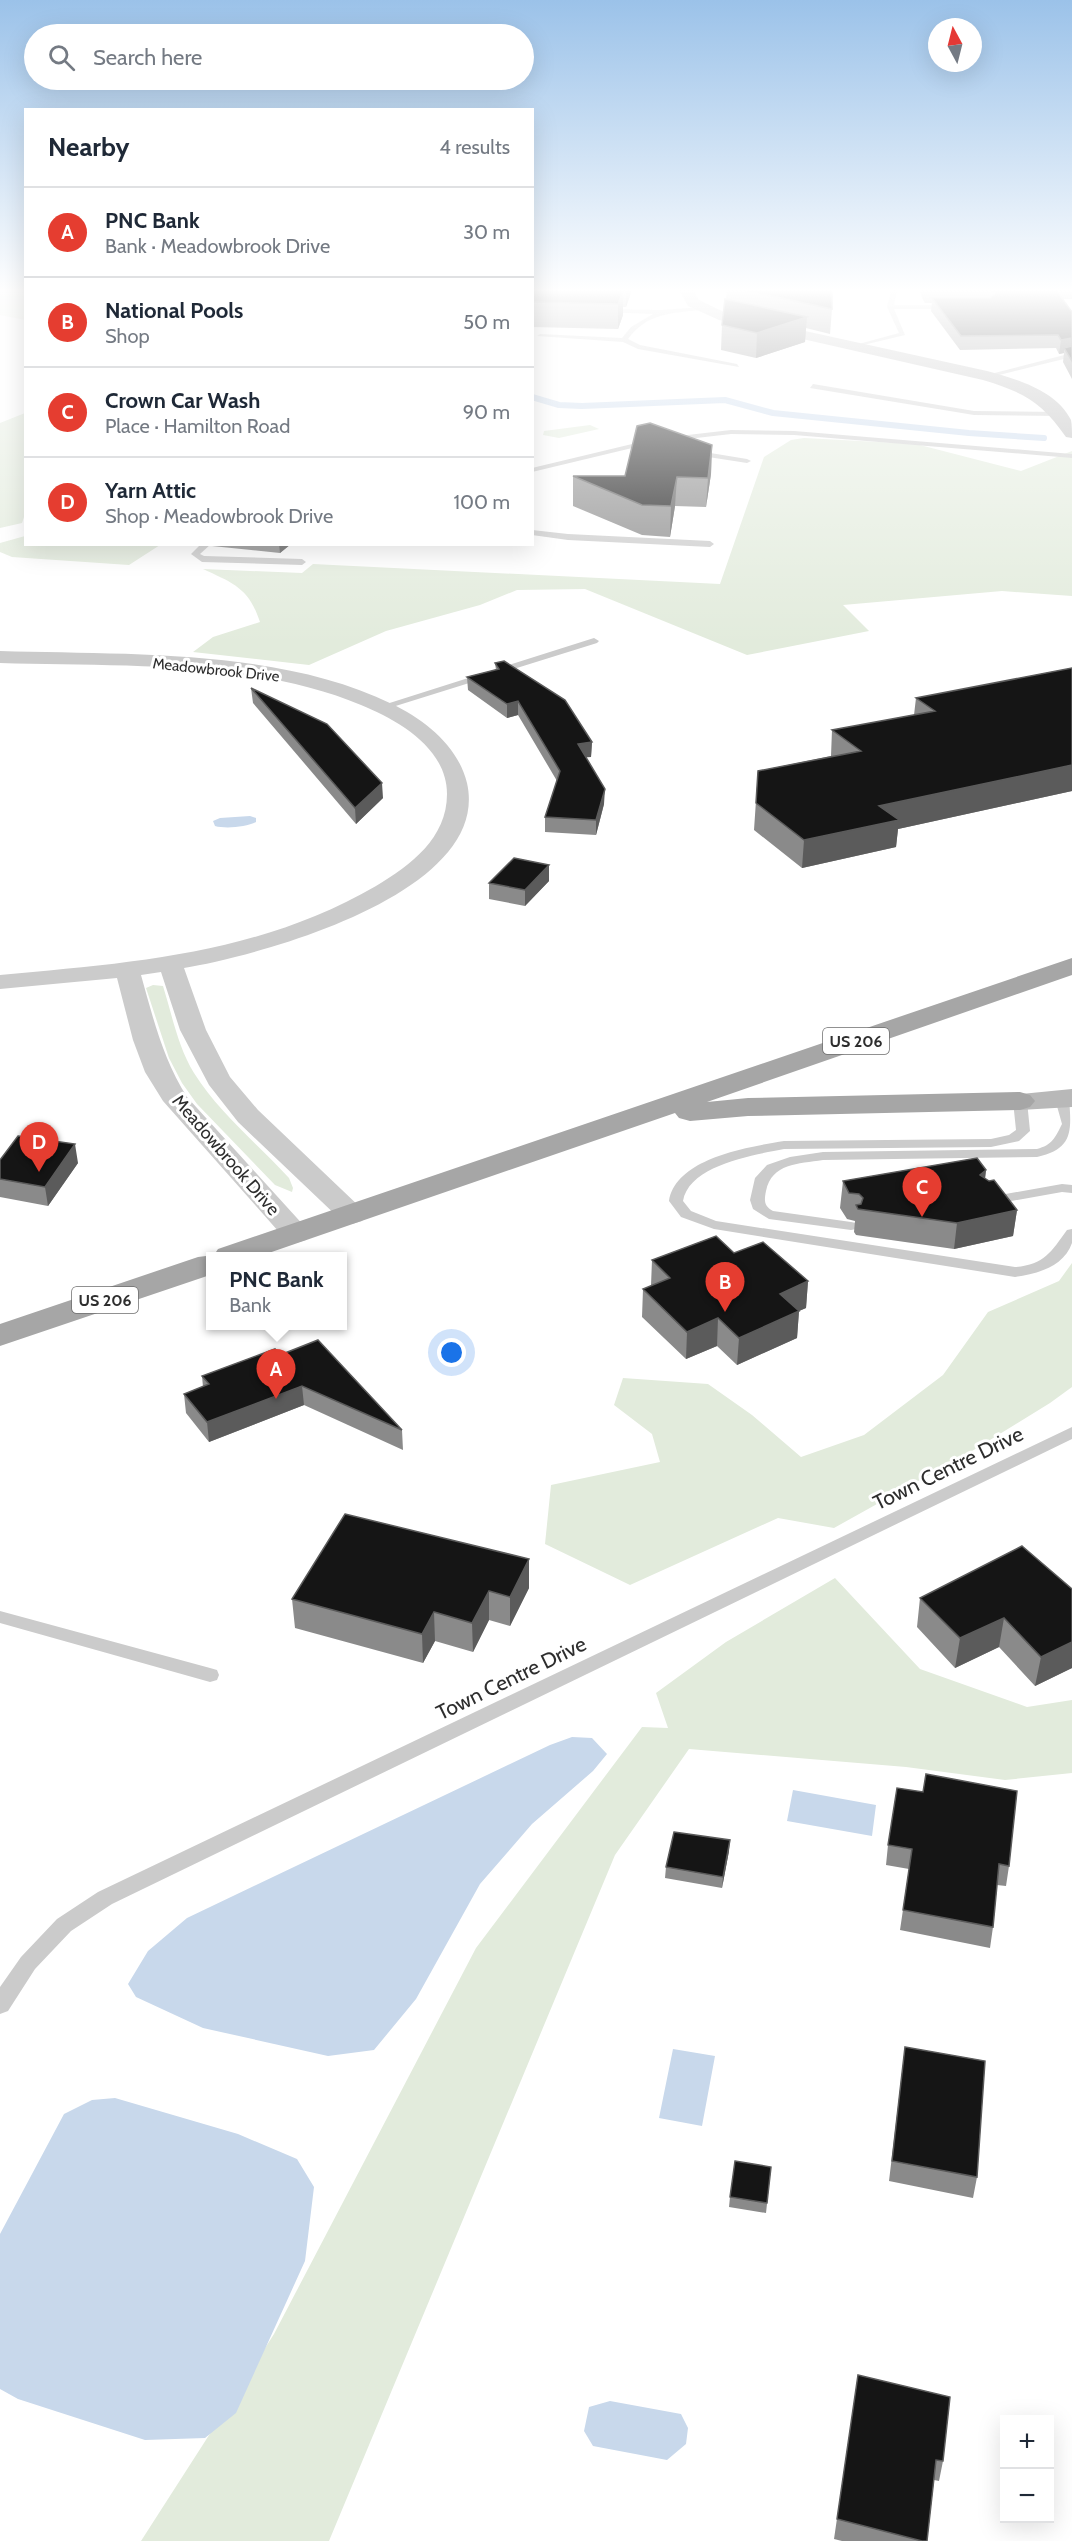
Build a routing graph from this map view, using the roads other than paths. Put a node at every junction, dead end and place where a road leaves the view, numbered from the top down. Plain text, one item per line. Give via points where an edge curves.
1 (948, 409) edge
2 (1054, 409) edge
3 (1059, 414) junction
4 (1072, 433) edge
5 (658, 440) junction
6 (679, 447) edge
7 (688, 450) edge
8 (1072, 456) edge
9 (747, 461) dead end
10 (534, 470) edge
11 (534, 532) edge
12 (710, 544) dead end
13 (205, 546) edge
14 (302, 562) dead end
15 (594, 641) dead end
16 (0, 657) edge
17 (382, 707) junction
18 (171, 965) junction
19 (1072, 966) edge
20 (127, 970) junction
21 (0, 982) edge
22 (1067, 1099) edge
23 (1020, 1101) junction
24 (640, 1117) junction
25 (1072, 1189) edge
26 (986, 1201) edge
27 (352, 1215) junction
28 (851, 1226) dead end
29 (1072, 1233) edge
30 (296, 1234) junction
31 (244, 1252) edge
32 (206, 1265) edge
33 (0, 1336) edge
34 (1072, 1432) edge
35 (0, 1617) edge
36 (210, 1675) dead end
37 (0, 2005) edge

1 - 3 lane via 974,413
2 - 3 street
3 - 4 street
5 - 6 lane
5 - 8 lane via 731,432 794,433
5 - 10 lane
7 - 9 lane
11 - 12 lane
13 - 14 lane via 195,554 202,559
15 - 17 lane
16 - 17 street, Meadowbrook Drive via 254,671 320,685
17 - 18 street, Meadowbrook Drive via 431,740 445,755 453,772 458,788 456,818 432,857 382,893 311,929 234,953
18 - 20 street, Meadowbrook Drive
18 - 27 street via 193,1030 218,1079 248,1116
19 - 24 main road, US 206
20 - 21 street, Meadowbrook Drive
20 - 30 street, Meadowbrook Drive via 146,1040 158,1072 176,1101
22 - 23 street
22 - 28 lane via 1069,1124 1052,1149 1018,1155 823,1156 790,1161 772,1168 762,1178 757,1200 760,1209 769,1215
23 - 24 main road via 759,1106
23 - 29 lane via 1023,1131 1014,1138 991,1143 784,1145 756,1149 688,1174 676,1192 677,1204 695,1220 714,1225 1016,1272 1035,1271 1051,1262
24 - 27 main road, US 206
25 - 26 lane
27 - 30 main road, US 206
30 - 31 main road, US 206
32 - 33 main road, US 206
34 - 37 lane, Town Centre Drive via 105,1898 64,1924 28,1963
35 - 36 lane

